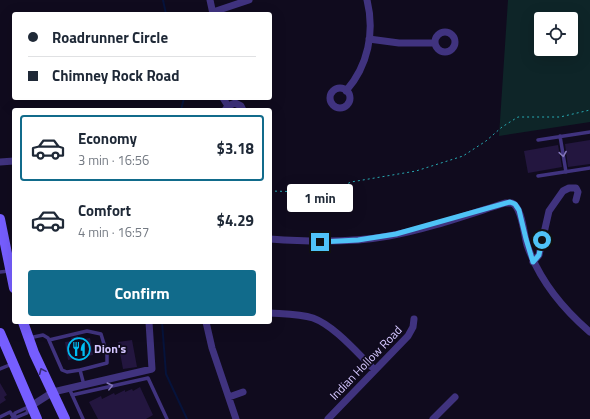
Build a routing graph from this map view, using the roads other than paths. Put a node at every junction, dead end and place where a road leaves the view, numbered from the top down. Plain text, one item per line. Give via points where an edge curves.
1 (210, 0) edge
2 (249, 0) edge
3 (367, 0) edge
4 (213, 12) edge
5 (216, 12) edge
6 (369, 39) junction
7 (435, 43) dead end
8 (346, 91) dead end
9 (227, 108) edge
10 (241, 108) edge
11 (590, 132) edge
12 (560, 136) junction
13 (538, 140) dead end
14 (12, 161) edge
15 (0, 162) edge
16 (590, 168) edge
17 (566, 172) junction
18 (538, 176) dead end
19 (576, 200) dead end
20 (0, 219) edge
21 (272, 239) edge
22 (533, 262) junction
23 (12, 270) edge
24 (0, 272) edge
25 (272, 313) edge
26 (414, 319) dead end
27 (24, 324) edge
28 (150, 324) edge
29 (206, 324) edge
30 (590, 332) edge
31 (0, 333) edge
32 (28, 338) junction
33 (49, 340) junction
34 (12, 364) junction
35 (0, 369) edge
36 (80, 370) junction
37 (375, 370) junction
38 (84, 385) junction
39 (52, 392) junction
40 (71, 392) junction
41 (243, 392) dead end
42 (229, 397) junction
43 (455, 397) dead end
44 (29, 407) junction
45 (0, 417) edge
46 (13, 418) edge
47 (37, 419) edge
48 (65, 419) edge
49 (83, 419) edge
50 (167, 419) edge
51 (236, 419) edge
52 (328, 419) edge
53 (433, 419) edge

1 - 4 street
2 - 5 street
3 - 6 street
6 - 7 street via 399,43
6 - 8 street via 361,68
9 - 10 street via 231,104 238,104
11 - 12 lane
12 - 13 lane
12 -> 17 lane
14 - 15 street
16 - 17 lane
17 - 18 lane
19 - 22 street via 576,188 563,190 547,215 539,255
20 - 23 main road
21 - 22 street via 320,242 373,238 416,230 504,203 515,204 519,210
22 - 30 street via 553,294
23 - 24 lane
25 - 37 street via 320,321
26 - 37 street, Indian Hollow Road via 410,334
27 - 32 main road
28 - 38 street via 152,368
29 - 42 street
31 - 34 main road
32 - 33 lane via 42,335
39 -> 32 main road
33 - 36 lane via 62,370
33 - 36 lane via 87,331 101,334 107,363
34 - 35 lane
34 - 44 main road
36 - 38 lane
37 - 52 street, Indian Hollow Road
38 - 40 street
39 - 40 street
39 - 44 street
39 - 48 main road
40 - 49 lane
40 -> 50 lane via 148,378
41 - 42 street
42 - 51 street
43 - 53 street
44 - 46 lane via 27,413
44 - 47 main road
45 - 46 lane via 10,412

